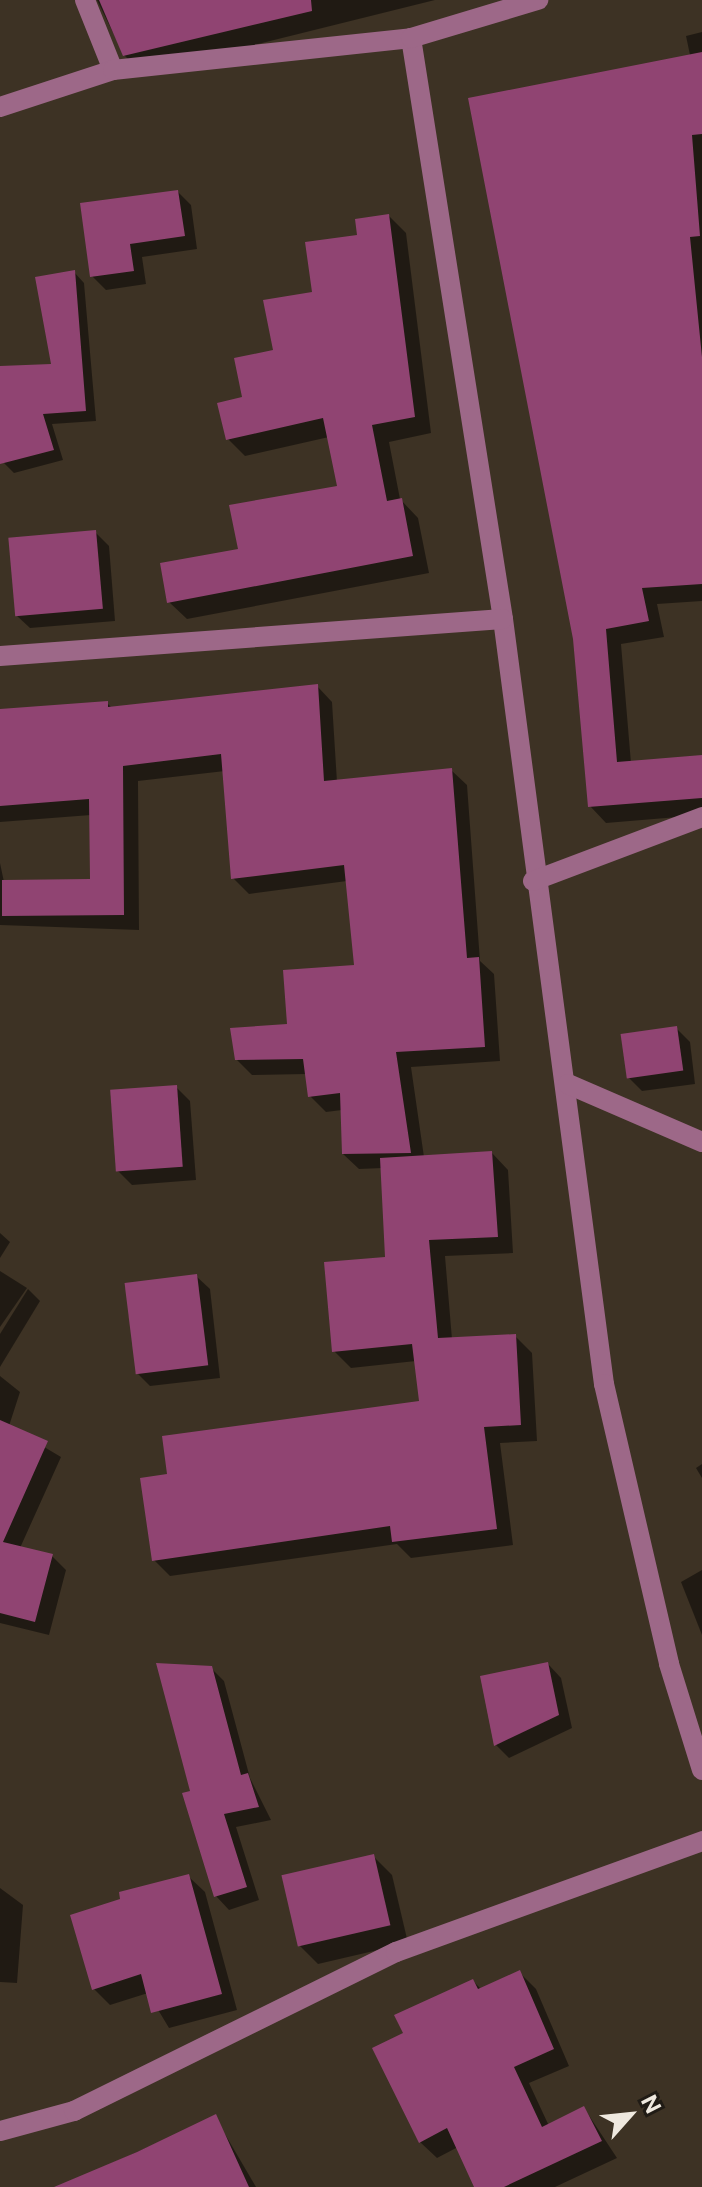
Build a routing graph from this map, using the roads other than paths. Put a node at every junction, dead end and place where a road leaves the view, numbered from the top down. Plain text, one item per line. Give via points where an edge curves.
1 (85, 0) edge
2 (538, 0) edge
3 (411, 38) junction
4 (113, 70) junction
5 (0, 107) edge
6 (503, 619) junction
7 (0, 656) edge
8 (702, 817) edge
9 (533, 881) junction
10 (568, 1084) junction
11 (702, 1142) edge
12 (702, 1770) edge
13 (702, 1841) edge
14 (0, 2131) edge

1 - 4 street
2 - 3 street
3 - 4 street
3 - 6 street
4 - 5 street
6 - 7 street
6 - 9 street
8 - 9 street
9 - 10 street
10 - 11 street
10 - 12 street via 604,1384 669,1664
13 - 14 street via 396,1952 74,2111

